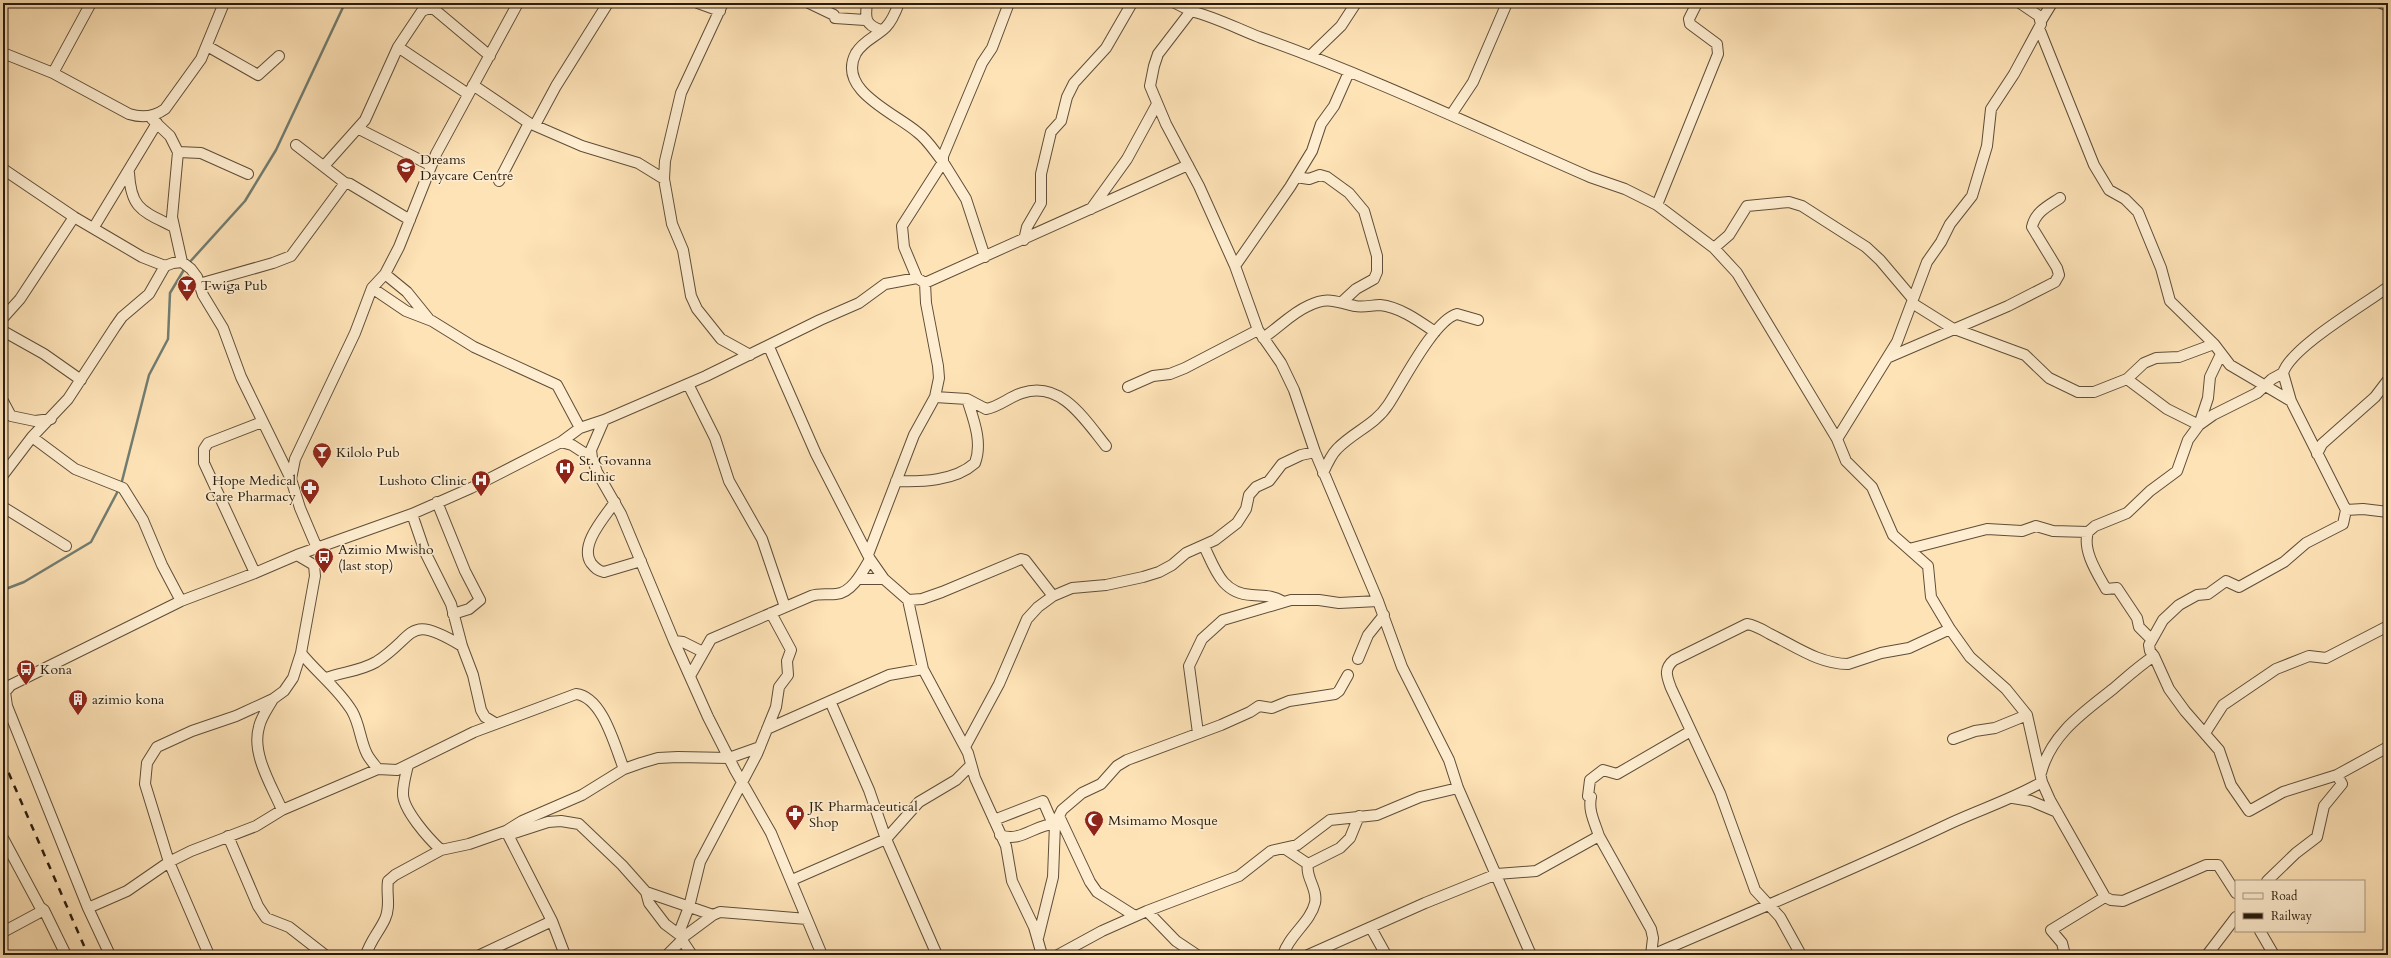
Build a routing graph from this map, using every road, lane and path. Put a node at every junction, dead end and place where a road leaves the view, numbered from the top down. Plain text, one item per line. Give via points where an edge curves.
1 (91, 3) edge
2 (224, 3) edge
3 (518, 3) edge
4 (608, 3) edge
5 (698, 3) edge
6 (809, 3) edge
7 (868, 3) edge
8 (899, 3) edge
9 (1009, 3) edge
10 (1132, 3) edge
11 (1175, 3) edge
12 (1356, 3) edge
13 (1507, 3) edge
14 (1697, 3) edge
15 (2020, 3) edge
16 (2052, 3) edge
17 (2381, 3) edge
18 (2388, 6) edge
19 (722, 7) edge
20 (1191, 11) junction
21 (866, 20) junction
22 (2040, 24) junction
23 (881, 30) junction
24 (207, 46) junction
25 (398, 47) junction
26 (3, 53) edge
27 (279, 56) dead end
28 (490, 56) junction
29 (1310, 56) junction
30 (1349, 72) junction
31 (54, 73) junction
32 (470, 89) junction
33 (1158, 104) junction
34 (1451, 115) junction
35 (153, 120) junction
36 (532, 124) junction
37 (359, 129) junction
38 (296, 145) dead end
39 (178, 152) junction
40 (943, 162) junction
41 (430, 165) junction
42 (1188, 165) junction
43 (324, 166) junction
44 (3, 169) edge
45 (129, 173) junction
46 (248, 174) dead end
47 (1296, 177) junction
48 (664, 179) junction
49 (499, 180) dead end
50 (345, 183) junction
51 (2060, 198) dead end
52 (1657, 205) junction
53 (1091, 209) junction
54 (74, 217) junction
55 (410, 220) junction
56 (94, 227) junction
57 (174, 227) junction
58 (1024, 240) junction
59 (1714, 248) junction
60 (985, 258) junction
61 (182, 262) junction
62 (165, 266) junction
63 (1235, 266) junction
64 (385, 274) junction
65 (921, 280) junction
66 (199, 284) junction
67 (2388, 287) edge
68 (372, 288) junction
69 (1912, 301) junction
70 (1342, 302) junction
71 (3, 318) edge
72 (1478, 320) dead end
73 (432, 321) junction
74 (1952, 328) junction
75 (3, 331) edge
76 (1435, 332) junction
77 (1260, 334) junction
78 (2214, 344) junction
79 (769, 347) junction
80 (2221, 354) junction
81 (750, 355) junction
82 (1887, 358) junction
83 (2283, 373) junction
84 (2127, 379) junction
85 (81, 380) junction
86 (2388, 380) edge
87 (688, 384) junction
88 (2266, 386) junction
89 (1128, 387) dead end
90 (935, 397) junction
91 (967, 399) junction
92 (3, 401) edge
93 (2291, 401) junction
94 (51, 419) junction
95 (604, 420) junction
96 (262, 422) junction
97 (2200, 425) junction
98 (580, 428) junction
99 (32, 437) junction
100 (1837, 439) junction
101 (561, 442) junction
102 (1106, 446) dead end
103 (1315, 452) junction
104 (2317, 454) junction
105 (592, 458) junction
106 (1323, 472) junction
107 (3, 475) edge
108 (291, 479) junction
109 (896, 481) junction
110 (437, 502) junction
111 (615, 502) junction
112 (3, 507) edge
113 (2346, 510) junction
114 (2388, 512) edge
115 (412, 514) junction
116 (2088, 532) junction
117 (66, 546) dead end
118 (1204, 546) junction
119 (317, 548) junction
120 (1909, 549) junction
121 (297, 555) junction
122 (870, 556) junction
123 (641, 561) junction
124 (255, 573) junction
125 (858, 579) junction
126 (884, 579) junction
127 (1053, 596) junction
128 (908, 600) junction
129 (181, 601) junction
130 (1378, 601) junction
131 (1282, 602) junction
132 (785, 607) junction
133 (771, 613) junction
134 (453, 614) junction
135 (1384, 615) junction
136 (2388, 626) edge
137 (1950, 629) junction
138 (2151, 639) junction
139 (674, 641) junction
140 (462, 646) junction
141 (703, 652) junction
142 (301, 653) junction
143 (2154, 656) junction
144 (1358, 660) dead end
145 (923, 669) junction
146 (1348, 675) dead end
147 (690, 676) junction
148 (326, 678) junction
149 (273, 699) junction
150 (830, 701) junction
151 (2027, 715) junction
152 (495, 723) junction
153 (767, 729) junction
154 (1691, 731) junction
155 (1198, 733) junction
156 (2205, 733) junction
157 (1953, 739) dead end
158 (760, 747) junction
159 (965, 747) junction
160 (2388, 748) edge
161 (729, 758) junction
162 (408, 765) junction
163 (971, 765) junction
164 (378, 769) junction
165 (624, 769) junction
166 (2337, 775) junction
167 (2041, 779) junction
168 (742, 781) junction
169 (1458, 788) junction
170 (2011, 798) junction
171 (282, 810) junction
172 (2057, 812) junction
173 (1359, 816) junction
174 (994, 820) junction
175 (1056, 821) junction
176 (507, 833) junction
177 (1000, 835) junction
178 (228, 836) junction
179 (1599, 836) junction
180 (3, 838) edge
181 (886, 839) junction
182 (1284, 848) junction
183 (441, 850) junction
184 (170, 862) junction
185 (1308, 864) junction
186 (1497, 874) junction
187 (792, 880) junction
188 (2268, 880) edge
189 (646, 892) junction
190 (2235, 892) edge
191 (2105, 897) junction
192 (1771, 904) junction
193 (689, 907) junction
194 (88, 908) junction
195 (44, 910) junction
196 (1148, 911) junction
197 (713, 915) junction
198 (1135, 916) junction
199 (2235, 918) edge
200 (807, 919) junction
201 (552, 921) junction
202 (1372, 928) junction
203 (3, 932) edge
204 (2261, 932) edge
205 (682, 938) junction
206 (1038, 938) junction
207 (1654, 938) junction
208 (1669, 947) junction
209 (2388, 953) edge
210 (66, 955) edge
211 (110, 955) edge
212 (208, 955) edge
213 (325, 955) edge
214 (366, 955) edge
215 (480, 955) edge
216 (565, 955) edge
217 (667, 955) edge
218 (692, 955) edge
219 (822, 955) edge
220 (937, 955) edge
221 (1042, 955) edge
222 (1058, 955) edge
223 (1197, 955) edge
224 (1283, 955) edge
225 (1308, 955) edge
226 (1386, 955) edge
227 (1532, 955) edge
228 (1651, 955) edge
229 (1801, 955) edge
230 (2065, 955) edge
231 (2208, 955) edge
232 (2274, 955) edge
233 (2384, 955) edge

1 - 31 street
2 - 24 street
3 - 28 street
4 - 36 street
5 - 19 street
6 - 21 street via 834,15 835,18
7 - 21 street
8 - 23 street via 891,19
9 - 40 street via 992,48 982,63 949,139
10 - 58 street via 1106,48 1074,83 1067,97 1061,121 1051,132 1041,174 1041,203 1027,227
11 - 20 street
12 - 29 street via 1341,26
13 - 34 street via 1473,82
14 - 52 street via 1689,19 1690,24 1717,44 1718,54
15 - 22 street via 2039,16
16 - 22 street
17 - 18 street
19 - 48 street via 681,93 665,161
20 - 29 street via 1213,17
20 - 33 street via 1165,44 1154,66 1150,86
21 - 23 street via 868,24
22 - 69 street via 1992,109 1987,146 1972,196 1950,224 1927,262
22 - 78 street via 2094,165 2105,184 2138,212 2161,268 2170,301
23 - 40 street via 868,39 855,55 852,75 854,82 868,97 918,132
24 - 27 street via 258,75
24 - 35 street via 201,60 165,109
25 - 28 street via 422,11 431,8
25 - 32 street
25 - 37 street
26 - 31 street
28 - 32 street
29 - 30 street
30 - 34 street
30 - 47 street via 1336,103 1321,124 1312,151
31 - 35 street via 129,114
32 - 36 street
32 - 41 street
33 - 42 street
33 - 53 street via 1127,159
34 - 52 street
35 - 39 street via 170,136
35 - 45 street
36 - 48 street via 582,146 638,162
36 - 49 street
37 - 41 street
37 - 43 street
38 - 43 street
39 - 46 street via 201,153
39 - 57 street via 172,209
40 - 60 street via 966,199
40 - 65 street via 902,226 904,247
41 - 55 street
42 - 53 street
42 - 63 street
43 - 50 street
44 - 54 street
45 - 56 street
45 - 57 street via 130,191 135,202 150,214
47 - 63 street
47 - 70 street via 1327,177 1349,193 1364,211 1377,256 1377,272 1374,279 1356,289
48 - 81 street via 672,224 683,250 691,296 697,309 721,339
50 - 55 street
50 - 66 street via 291,256
51 - 74 street via 2040,211 2033,220 2032,227 2057,268 2059,275 2055,282 2008,306
52 - 59 street
53 - 58 street
54 - 56 street
54 - 71 street via 20,299
55 - 64 street
56 - 62 street via 142,257
57 - 61 street
58 - 60 street
59 - 69 street via 1729,235 1747,206 1789,202 1802,206 1866,246
59 - 100 street via 1737,273
60 - 65 street
61 - 62 street via 173,262
61 - 66 street via 191,269
62 - 85 street via 149,294 114,326
63 - 77 street
64 - 68 street
64 - 73 street via 407,292
65 - 79 street via 885,284 860,303 820,320
65 - 90 street via 938,366 939,378
66 - 96 street via 223,328 241,377
67 - 83 street via 2297,354
68 - 73 street via 406,311
68 - 108 street via 355,333 295,459
69 - 74 street
69 - 82 street via 1897,342
70 - 76 street via 1355,306 1388,306
70 - 77 street via 1332,299 1309,305 1286,322
72 - 76 street via 1457,314 1446,319
73 - 98 street via 474,347 557,385
74 - 82 street
74 - 84 street via 2024,355 2049,378 2078,392 2094,392
75 - 85 street via 44,354
76 - 106 street via 1381,415 1336,449
77 - 89 street via 1185,368 1170,374 1153,376
77 - 103 street via 1286,373
78 - 80 street
78 - 84 street via 2178,356 2152,359
79 - 81 street
79 - 122 street via 833,490
80 - 88 street via 2230,365
80 - 97 street via 2210,377 2208,398
81 - 87 street
82 - 100 street
83 - 88 street
83 - 93 street
84 - 97 street via 2167,408
85 - 94 street
86 - 104 street via 2374,397 2322,444
87 - 95 street
87 - 132 street via 715,438 728,481 762,539
88 - 93 street
88 - 97 street
90 - 91 street
90 - 109 street via 914,435
91 - 102 street via 986,410 1028,391 1055,394 1070,403
91 - 109 street via 976,430 978,450 975,462 955,474 936,479
92 - 94 street via 11,416 35,421
93 - 104 street
94 - 99 street
95 - 98 street
95 - 105 street via 593,443
96 - 108 street
96 - 124 street via 208,443 203,455
97 - 116 street via 2188,440 2177,471 2150,490 2127,513 2095,526
98 - 101 street
99 - 107 street
99 - 129 street via 75,469 123,488 142,520 159,560
100 - 120 street via 1846,461 1872,486 1893,535
101 - 105 street via 572,445
101 - 110 street via 471,488
103 - 106 street
103 - 118 street via 1282,464 1269,481 1256,487 1249,495 1242,518
104 - 113 street
105 - 111 street
106 - 130 street
108 - 119 street
109 - 122 street
110 - 115 street
110 - 134 street via 465,571 480,600 469,609
111 - 123 street
111 - 123 street via 592,538 586,553 596,569 604,572
112 - 117 street
113 - 114 street
113 - 138 street via 2345,519 2339,527 2306,543 2273,569 2239,587 2226,582 2208,594 2187,599 2163,620
115 - 119 street
115 - 134 street via 425,552 446,592
116 - 120 street via 2053,531 2036,526 2022,531 1987,529
116 - 138 street via 2087,549 2106,589 2117,588 2137,618 2138,627
118 - 127 street via 1186,553 1159,572 1106,585 1072,588
118 - 131 street via 1228,588 1241,595 1272,596
119 - 121 street
120 - 137 street via 1928,566 1931,597
121 - 124 street
121 - 142 street via 314,565
122 - 125 street
122 - 126 street
123 - 139 street
124 - 129 street
125 - 126 street
125 - 132 street via 837,594 821,593
126 - 128 street
127 - 128 street via 1025,560 1020,559 942,592
127 - 159 street via 1027,619 998,684
128 - 145 street
129 - 194 street via 11,685 5,692 7,706
130 - 131 street via 1339,603 1299,599
130 - 135 street
131 - 155 street via 1223,620 1202,640 1189,666
132 - 133 street
133 - 141 street via 711,639
133 - 153 street via 791,650 787,660 788,675 780,684 776,707
134 - 140 street
135 - 144 street via 1365,639
135 - 169 street via 1402,667 1449,760
136 - 156 street via 2326,658 2309,656 2276,669 2223,705
137 - 151 street via 1970,657 2006,689
137 - 154 street via 1909,648 1895,649 1841,664 1814,657 1758,628 1744,625 1674,660 1667,667 1671,688
138 - 143 street via 2150,652
139 - 141 street via 683,642
139 - 147 street
140 - 148 street via 428,629 417,630 408,634 374,663
140 - 152 street via 474,675 481,710
141 - 147 street
142 - 148 street via 313,668
142 - 149 street via 293,678 284,691
143 - 156 street via 2169,689
143 - 167 street via 2138,666 2126,679 2075,719 2049,753
145 - 150 street via 889,676
145 - 159 street
146 - 155 street via 1339,692 1335,694 1289,701 1272,708 1259,706
147 - 161 street
148 - 164 street via 359,723 367,755
149 - 171 street via 258,728 258,750
149 - 184 street via 236,716 173,739 157,747 152,754 147,763 145,784
150 - 153 street
150 - 181 street via 875,804
151 - 157 street via 1995,728 1975,731
151 - 167 street
152 - 162 street
152 - 165 street via 576,694 586,696 595,704 602,716
153 - 158 street
154 - 179 street via 1616,774 1603,770 1590,780 1588,796 1591,797 1590,806
154 - 192 street via 1720,793 1755,890 1761,898
155 - 175 street via 1126,760 1101,784 1069,803
156 - 166 street via 2219,750 2231,785 2249,811 2283,792
158 - 161 street
158 - 168 street
159 - 163 street
160 - 166 street
161 - 165 street via 658,758
161 - 168 street
162 - 164 street via 397,770
162 - 183 street via 404,803
163 - 174 street
163 - 181 street via 956,780 919,802
164 - 171 street
165 - 176 street via 582,795 522,821
166 - 188 street via 2342,784 2324,806 2317,837
167 - 170 street
167 - 172 street
168 - 187 street via 771,833
168 - 193 street via 700,862
169 - 173 street via 1420,797 1377,815
169 - 186 street
170 - 172 street via 2031,801
170 - 192 street
171 - 178 street via 256,826
172 - 191 street
173 - 182 street via 1330,820 1297,845
173 - 185 street via 1350,838 1340,848
174 - 175 street via 1043,801
174 - 177 street
175 - 177 street via 1018,837
175 - 198 street via 1097,892
175 - 206 street via 1053,877
176 - 183 street
176 - 189 street via 548,822 579,824 622,864
176 - 201 street
177 - 206 street via 1006,846 1012,881
178 - 184 street
178 - 213 street via 258,906 266,918 289,928
179 - 186 street via 1536,871
179 - 207 street
180 - 195 street
181 - 187 street
181 - 220 street
182 - 185 street
182 - 196 street via 1271,851 1238,876
183 - 214 street via 388,881 389,906
184 - 194 street via 127,891
184 - 212 street
185 - 224 street via 1315,902 1307,919 1286,944
186 - 202 street
186 - 227 street
187 - 200 street
189 - 193 street
189 - 205 street via 649,903 665,924
190 - 191 street via 2218,865 2210,865 2123,901
191 - 230 street via 2051,930 2062,943
192 - 208 street
192 - 229 street
193 - 197 street
193 - 205 street via 680,930
194 - 211 street
195 - 203 street
195 - 210 street
196 - 198 street
196 - 223 street via 1168,935
197 - 200 street via 728,912
197 - 205 street
198 - 222 street
199 - 231 street
200 - 219 street
201 - 215 street
201 - 216 street
202 - 225 street
202 - 226 street
204 - 232 street
205 - 217 street
205 - 218 street
206 - 221 street
207 - 208 street
207 - 228 street
208 - 228 street
209 - 233 street

